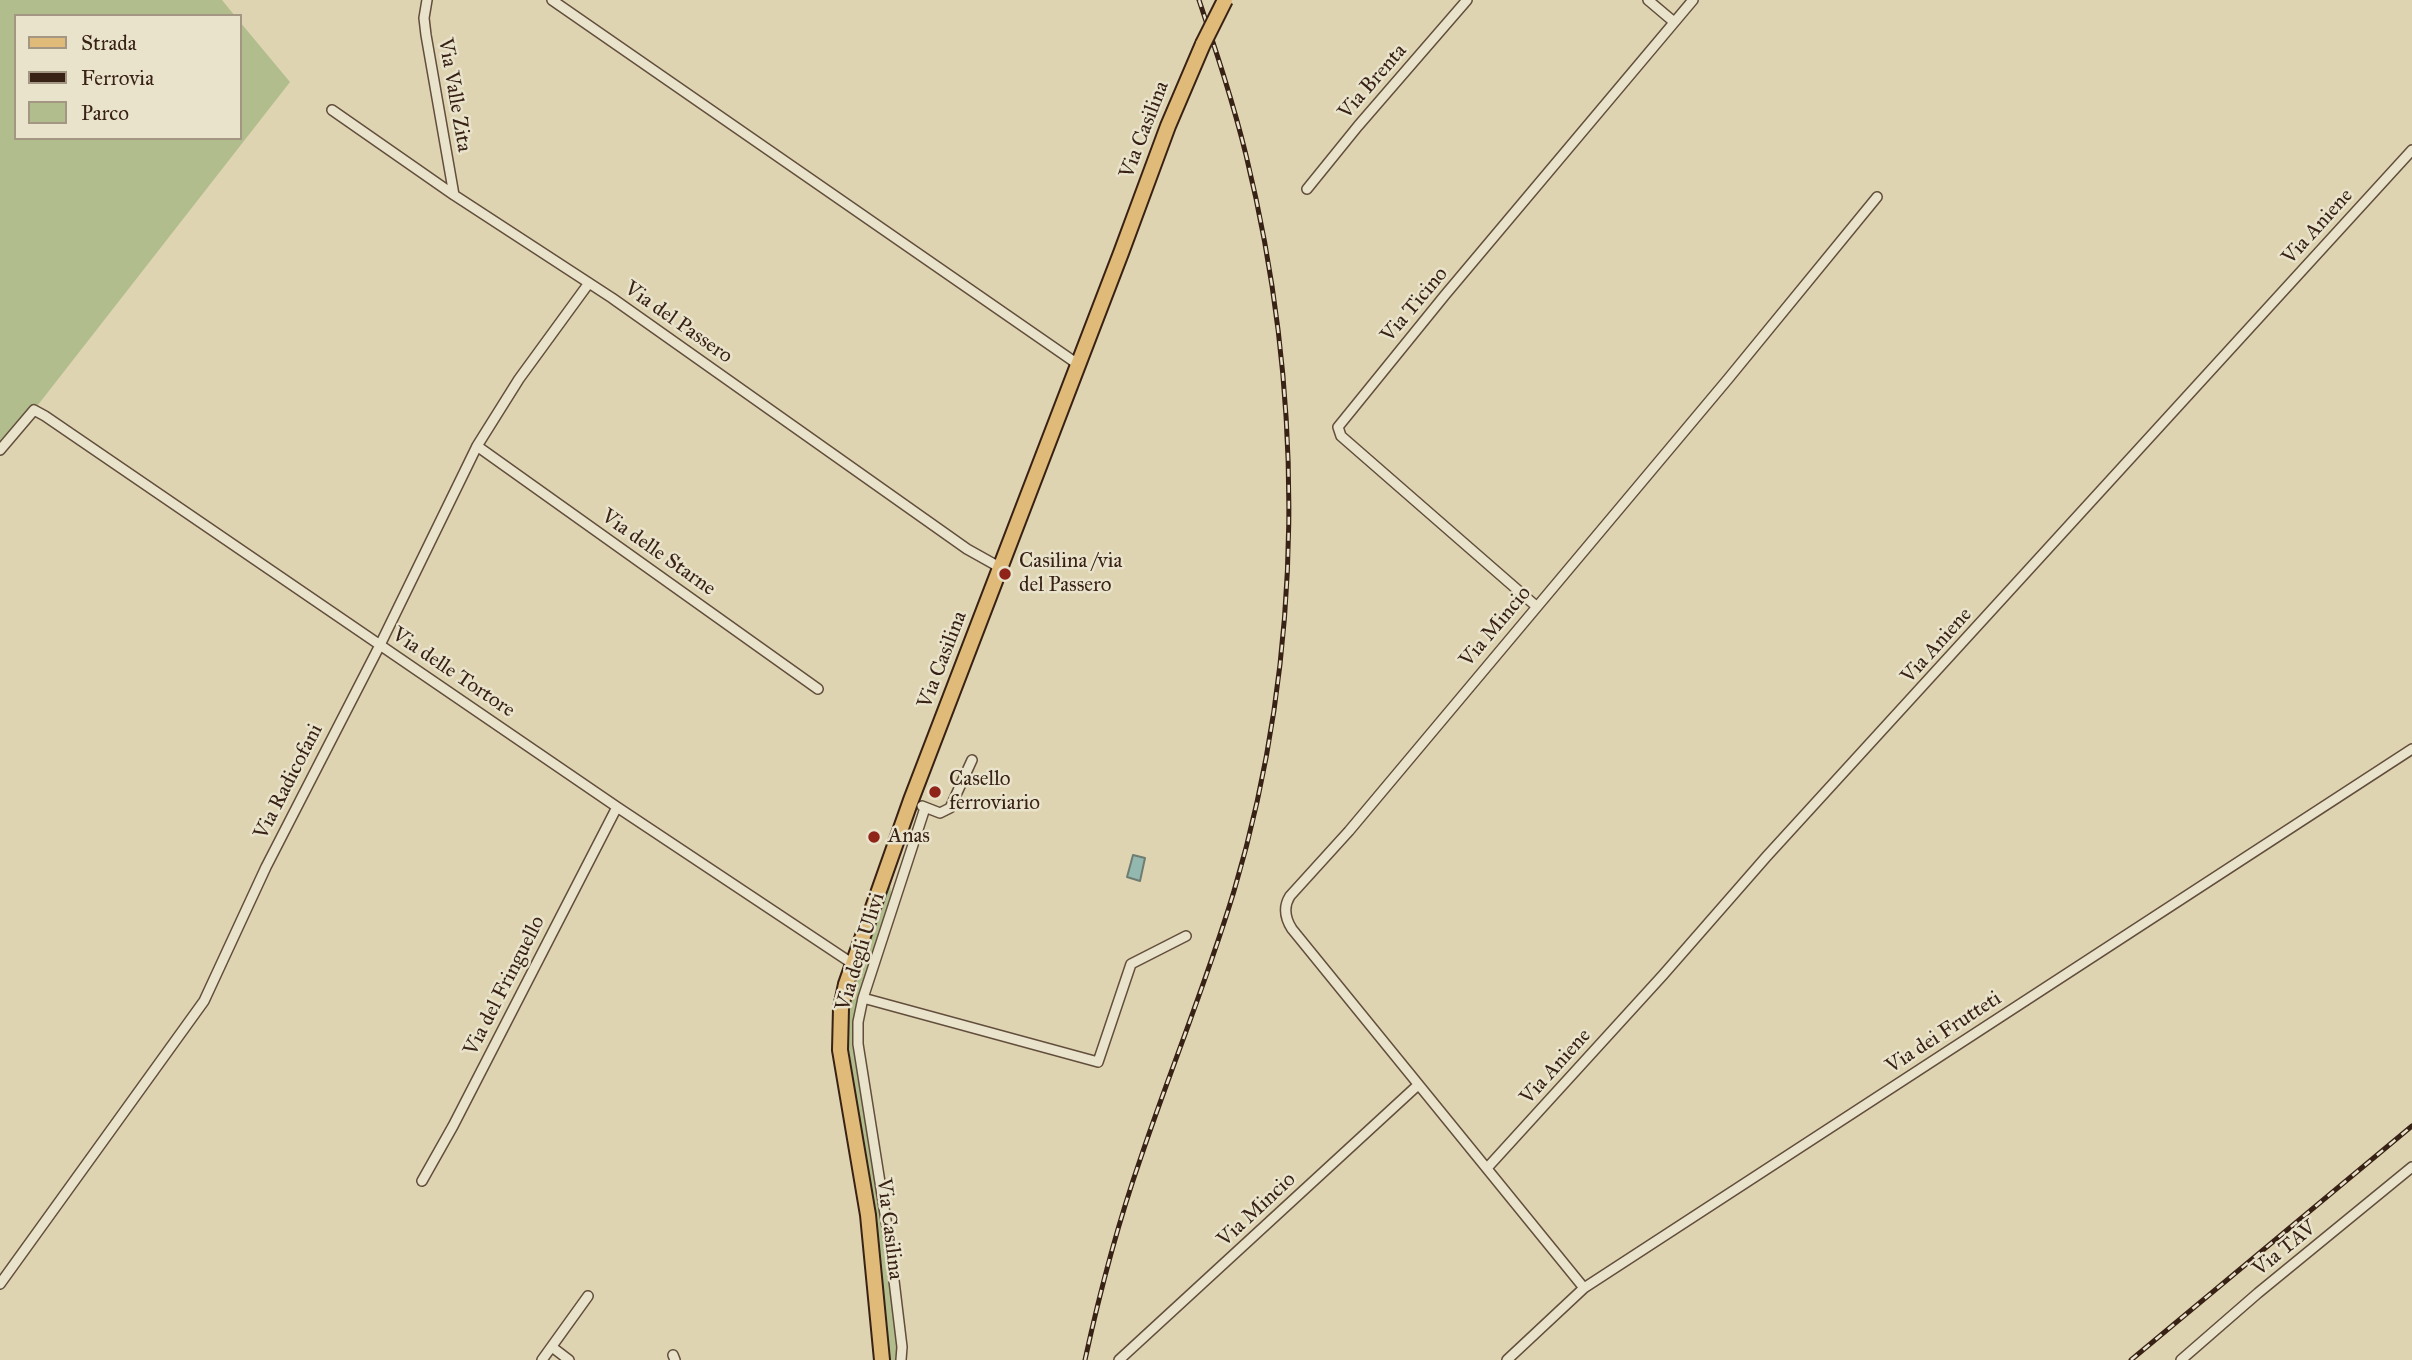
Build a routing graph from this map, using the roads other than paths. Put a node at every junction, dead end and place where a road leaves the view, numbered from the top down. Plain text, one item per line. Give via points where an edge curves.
1 (427, 0) edge
2 (552, 0) edge
3 (1225, 0) edge
4 (1467, 0) edge
5 (1648, 0) edge
6 (1693, 0) edge
7 (1674, 22) junction
8 (332, 110) dead end
9 (2412, 150) edge
10 (1307, 189) dead end
11 (454, 195) junction
12 (1877, 197) dead end
13 (589, 283) junction
14 (1079, 365) junction
15 (477, 446) junction
16 (0, 450) edge
17 (1001, 568) junction
18 (1536, 606) junction
19 (380, 645) junction
20 (818, 689) dead end
21 (2412, 749) edge
22 (972, 760) dead end
23 (911, 800) junction
24 (617, 807) junction
25 (925, 808) junction
26 (1186, 936) dead end
27 (853, 964) junction
28 (863, 998) junction
29 (1418, 1084) junction
30 (1488, 1167) junction
31 (2412, 1167) edge
32 (422, 1181) dead end
33 (0, 1284) edge
34 (1584, 1288) junction
35 (588, 1296) dead end
36 (552, 1347) junction
37 (542, 1360) edge
38 (569, 1360) edge
39 (882, 1360) edge
40 (901, 1360) edge
41 (1119, 1360) edge
42 (1507, 1360) edge
43 (2181, 1360) edge

1 - 11 street, Via Valle Zita via 426,35
2 - 14 street
3 - 14 main road, Via Casilina, bridge via 1168,125
4 - 10 street, Via Brenta
5 - 7 street
6 - 7 street, Via Ticino
7 - 18 street, Via Ticino via 1338,427 1341,436
8 - 11 street, Via del Passero
9 - 30 street, Via Aniene
11 - 13 street, Via del Passero
12 - 18 street, Via Mincio
13 - 15 street, Via Radicofani
13 - 17 street, Via del Passero via 967,549
14 - 17 main road, Via Casilina
15 - 19 street, Via Radicofani
15 - 20 street, Via delle Starne
16 - 19 street, Via delle Tortore via 34,410
17 - 23 main road, Via Casilina
18 - 29 street, Via Mincio via 1286,904 1292,929
19 - 24 street, Via delle Tortore
19 - 33 street, Via Radicofani via 277,844 204,1001
21 - 34 street, Via dei Frutteti
22 - 25 street via 950,808 940,813
23 - 25 street
23 - 27 main road, Via Casilina
24 - 27 street, Via delle Tortore
24 - 32 street, Via del Fringuello
25 - 28 street, Via degli Ulivi
26 - 28 street via 1131,964 1098,1062
27 - 39 main road, Via Casilina via 841,1007 839,1042 867,1215
28 - 40 street, Via degli Ulivi via 858,1044 890,1239
29 - 30 street, Via Mincio
29 - 41 street, Via Mincio
30 - 34 street, Via Mincio
31 - 43 street, Via TAV
34 - 42 street, Via dei Frutteti
35 - 36 street
36 - 37 street
36 - 38 street

